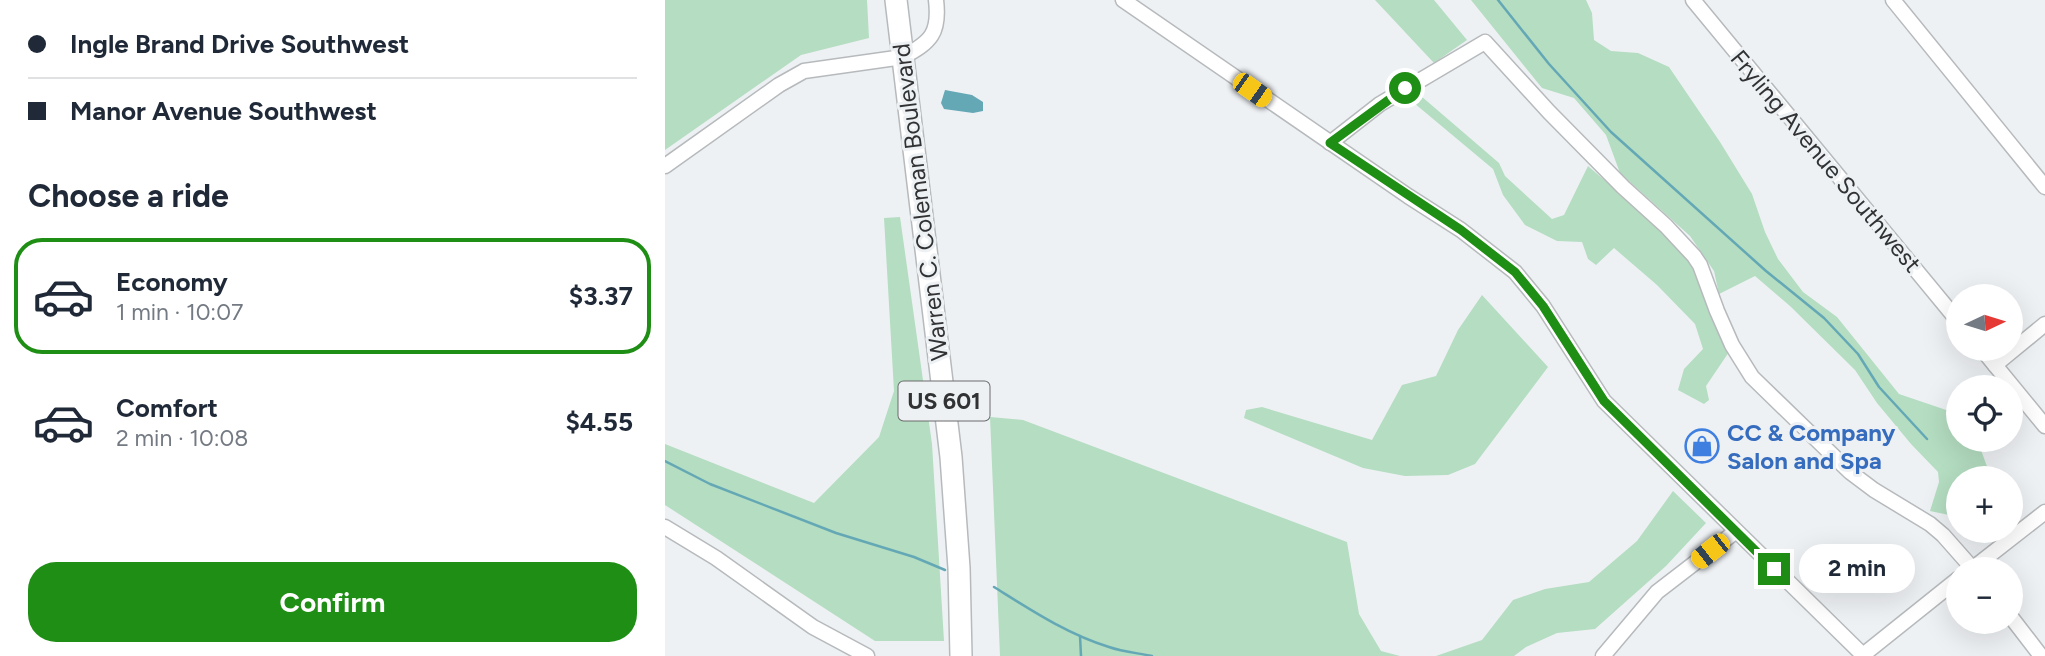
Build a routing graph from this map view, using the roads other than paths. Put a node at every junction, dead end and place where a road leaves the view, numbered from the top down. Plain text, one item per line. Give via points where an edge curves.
1 (895, 0) edge
2 (936, 0) edge
3 (1123, 0) edge
4 (1693, 0) edge
5 (1893, 0) edge
6 (902, 57) junction
7 (1330, 143) junction
8 (665, 166) edge
9 (2045, 187) edge
10 (1946, 306) edge
11 (2045, 324) edge
12 (1992, 361) edge
13 (1995, 365) junction
14 (2045, 426) edge
15 (2045, 512) edge
16 (665, 527) edge
17 (1735, 532) junction
18 (1963, 557) edge
19 (1988, 557) edge
20 (1946, 589) edge
21 (2023, 633) edge
22 (1863, 655) edge
23 (867, 656) edge
24 (961, 656) edge
25 (1604, 656) edge
26 (2041, 656) edge

1 - 6 highway, Warren C. Coleman Boulevard / US 601
2 - 6 street via 934,33
3 - 7 street
4 - 10 street, Fryling Avenue Southwest
5 - 9 street
6 - 8 street via 804,71
6 - 24 highway, Warren C. Coleman Boulevard / US 601 via 951,457
7 - 17 street via 1461,230 1515,272 1543,306 1604,401
7 - 18 street via 1380,104 1485,42 1694,256 1731,345 1752,377 1850,472 1930,524
11 - 13 street
12 - 13 street
13 - 14 street
15 - 19 street
16 - 23 street via 813,627
17 - 22 street
17 - 25 street via 1657,592
20 - 22 street
21 - 26 street

